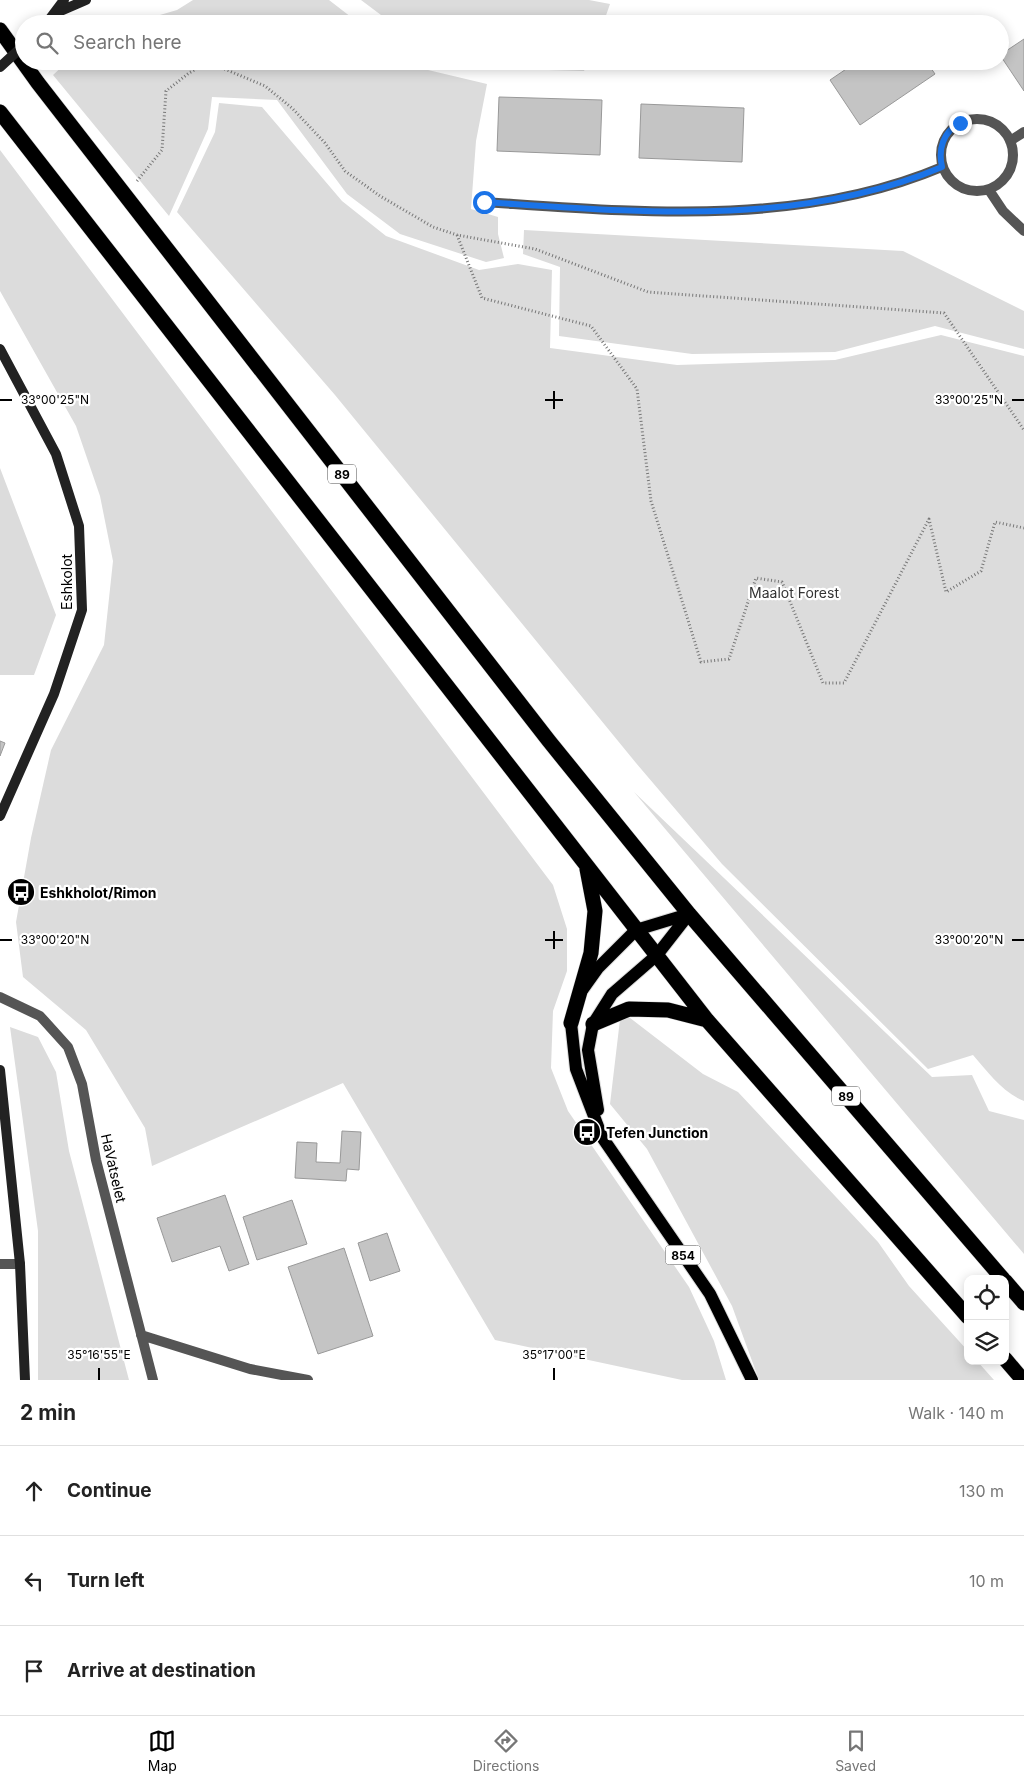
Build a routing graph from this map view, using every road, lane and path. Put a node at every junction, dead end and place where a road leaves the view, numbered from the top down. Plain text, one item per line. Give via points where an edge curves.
1 (64, 0) edge
2 (86, 0) edge
3 (56, 13) joint
4 (0, 30) edge
5 (15, 50) edge
6 (15, 53) edge
7 (0, 67) edge
8 (31, 70) edge
9 (194, 70) edge
10 (227, 70) edge
11 (0, 112) edge
12 (1024, 132) edge
13 (1010, 141) junction
14 (942, 167) junction
15 (988, 190) junction
16 (126, 195) junction
17 (484, 202) dead end
18 (1024, 231) edge
19 (457, 236) junction
20 (0, 349) edge
21 (1024, 430) edge
22 (1024, 528) edge
23 (0, 816) edge
24 (586, 865) junction
25 (689, 914) junction
26 (636, 930) junction
27 (656, 955) junction
28 (0, 996) edge
29 (707, 1020) junction
30 (571, 1023) junction
31 (593, 1024) junction
32 (0, 1070) edge
33 (602, 1137) junction
34 (0, 1264) edge
35 (20, 1264) junction
36 (1000, 1275) edge
37 (1009, 1286) edge
38 (1024, 1303) edge
39 (964, 1311) edge
40 (141, 1335) junction
41 (1009, 1363) edge
42 (24, 1380) edge
43 (153, 1380) edge
44 (308, 1380) edge
45 (752, 1380) edge
46 (1024, 1380) edge

1 - 3 street
2 - 3 street
4 - 5 highway, 89
6 - 7 street, bridge
8 - 16 highway, 89
9 - 16 path via 166,91 162,150
10 - 19 path via 265,86 292,108 325,143 345,171 387,201 433,227
11 - 24 highway
12 - 13 street
13 - 14 street via 1003,130 988,121 962,122 951,130 942,144
13 - 15 street via 1012,167 1003,181
14 - 15 street via 960,188 977,192
14 - 17 street via 916,178 855,194 731,210 636,212
15 - 18 street via 1003,211
16 - 25 highway, 89 via 549,741
19 - 21 path via 535,250 648,292 944,313
19 - 22 path via 482,298 591,326 636,389 651,501 701,662 729,659 756,578 782,582 823,683 844,683 928,519 946,592 981,571 995,522
20 - 23 street, Eshkolot via 56,454 79,526 82,610 54,694
24 - 26 highway
24 - 30 highway via 595,912 591,954
25 - 26 main road, 854
25 - 27 main road, 854
25 - 36 highway, 89
26 - 27 highway
26 - 30 main road, 854 via 598,968 583,989
27 - 29 highway
27 - 31 main road, 854 via 612,994
28 - 40 street, HaVatselet via 40,1016 68,1047 82,1084 96,1160
29 - 31 highway via 668,1010 629,1010
29 - 39 highway
30 - 33 main road, 854 via 576,1069
31 - 33 main road, 854 via 588,1050
32 - 35 street
33 - 45 main road, 854 via 710,1294
34 - 35 street
35 - 42 street
37 - 38 highway, 89
40 - 43 street, HaVatselet
40 - 44 street via 250,1369
41 - 46 highway

